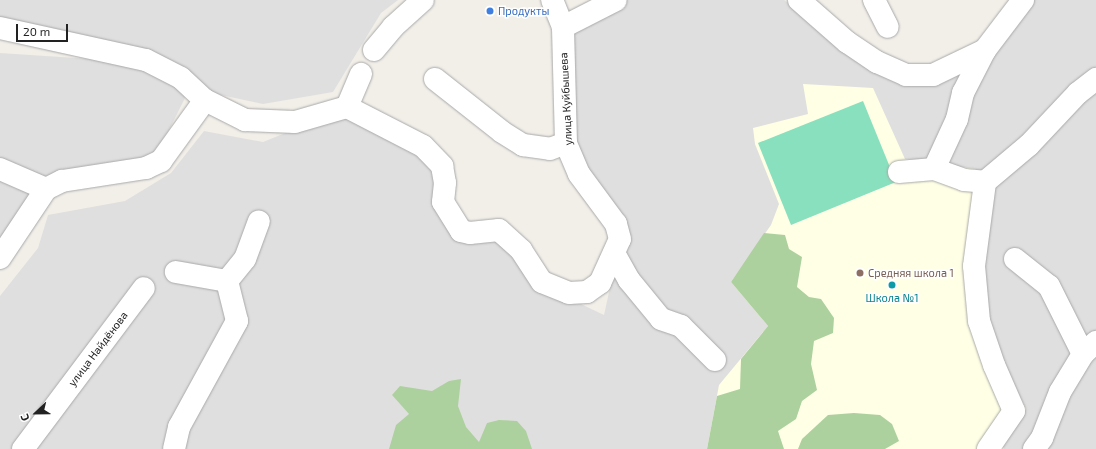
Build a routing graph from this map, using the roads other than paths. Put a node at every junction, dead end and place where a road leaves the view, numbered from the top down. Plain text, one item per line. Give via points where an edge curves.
1 (423, 0) edge
2 (552, 0) edge
3 (616, 0) edge
4 (799, 0) edge
5 (874, 0) edge
6 (1023, 0) edge
7 (562, 27) junction
8 (888, 27) dead end
9 (0, 28) edge
10 (374, 50) dead end
11 (985, 50) junction
12 (362, 74) dead end
13 (435, 79) dead end
14 (1096, 79) edge
15 (205, 100) junction
16 (347, 107) junction
17 (566, 143) junction
18 (0, 168) edge
19 (934, 169) junction
20 (900, 172) dead end
21 (986, 182) junction
22 (46, 190) junction
23 (259, 221) dead end
24 (614, 253) junction
25 (0, 258) edge
26 (1015, 260) dead end
27 (176, 272) dead end
28 (227, 281) junction
29 (144, 288) dead end
30 (1090, 348) edge
31 (715, 360) dead end
32 (23, 449) edge
33 (174, 449) edge
34 (988, 449) edge
35 (1034, 449) edge

1 - 10 street via 393,27
2 - 7 street, улица Куйбышева
3 - 7 street
4 - 11 street via 847,42 876,62 906,75 933,75
5 - 8 street
6 - 11 street
7 - 17 street, улица Куйбышева
9 - 15 street via 146,60 181,78
11 - 19 street via 963,93 957,119
12 - 16 street
13 - 17 street via 502,132 523,145 550,149
14 - 21 street via 1078,93 1029,145
15 - 16 street via 245,120 295,122
15 - 22 street via 161,161 146,168 62,181
16 - 24 street, улица Куйбышева via 423,146 442,166 445,183 443,202 461,231 500,230 521,250 542,282 569,293 587,292 600,283
17 - 24 street, улица Куйбышева via 579,174 616,224 620,239
18 - 22 street
19 - 20 street
19 - 21 street via 964,180
21 - 34 street via 974,266 979,321 1014,411
22 - 25 street
23 - 28 street via 245,259
24 - 31 street via 629,280 661,320 681,326
26 - 30 street via 1049,286
27 - 28 street
28 - 33 street via 237,321 179,427
29 - 32 street, улица Найдёнова
30 - 35 street via 1060,392 1042,438

